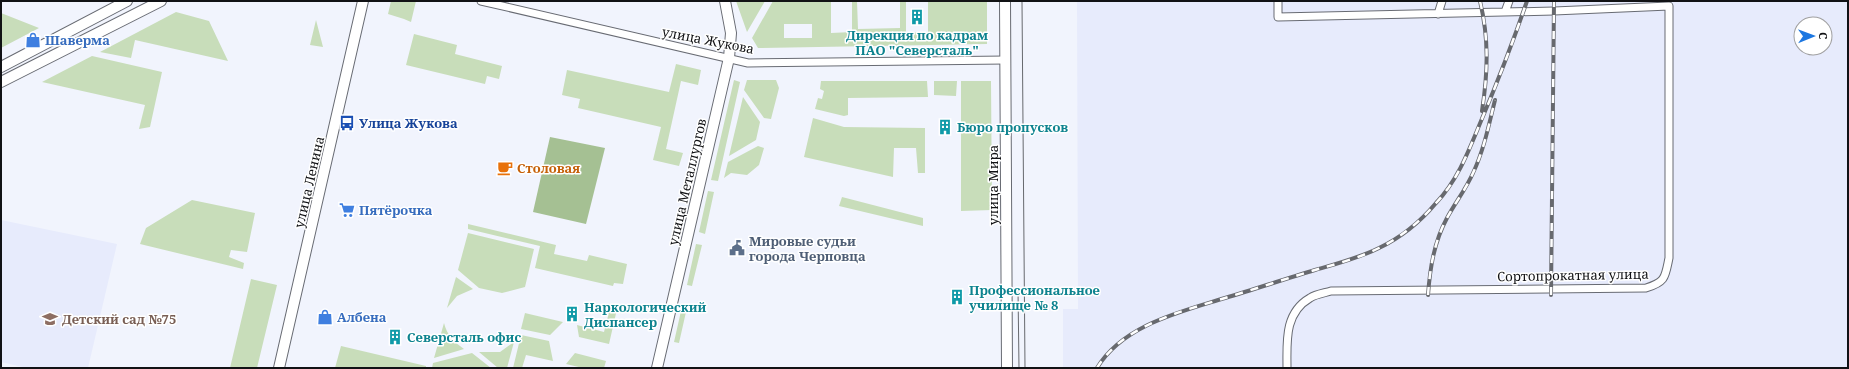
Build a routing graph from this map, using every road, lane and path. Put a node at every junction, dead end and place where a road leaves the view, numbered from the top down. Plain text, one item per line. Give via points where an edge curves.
1 (127, 1) edge
2 (160, 1) edge
3 (363, 1) edge
4 (482, 1) edge
5 (725, 1) edge
6 (1005, 1) edge
7 (1278, 1) edge
8 (1442, 1) edge
9 (1509, 1) edge
10 (1505, 12) junction
11 (1438, 14) junction
12 (70, 32) junction
13 (77, 45) junction
14 (729, 58) junction
15 (1006, 60) junction
16 (1, 67) edge
17 (1, 82) edge
18 (279, 368) edge
19 (657, 368) edge
20 (1007, 368) edge
21 (1287, 368) edge

1 - 12 street
2 - 13 street
3 - 18 street, улица Ленина
4 - 14 street, улица Жукова
5 - 14 street, улица Металлургов via 731,33
6 - 15 street, улица Мира
7 - 11 street via 1278,18
8 - 11 street
9 - 10 street
10 - 11 street
10 - 21 street, Сортопрокатная улица via 1669,6 1669,258 1666,275 1659,284 1646,288 1331,291 1310,297 1295,312 1287,334
12 - 13 street
12 - 16 street
13 - 17 street
14 - 15 street, улица Жукова via 748,62 799,63
14 - 19 street, улица Металлургов
15 - 20 street, улица Мира

